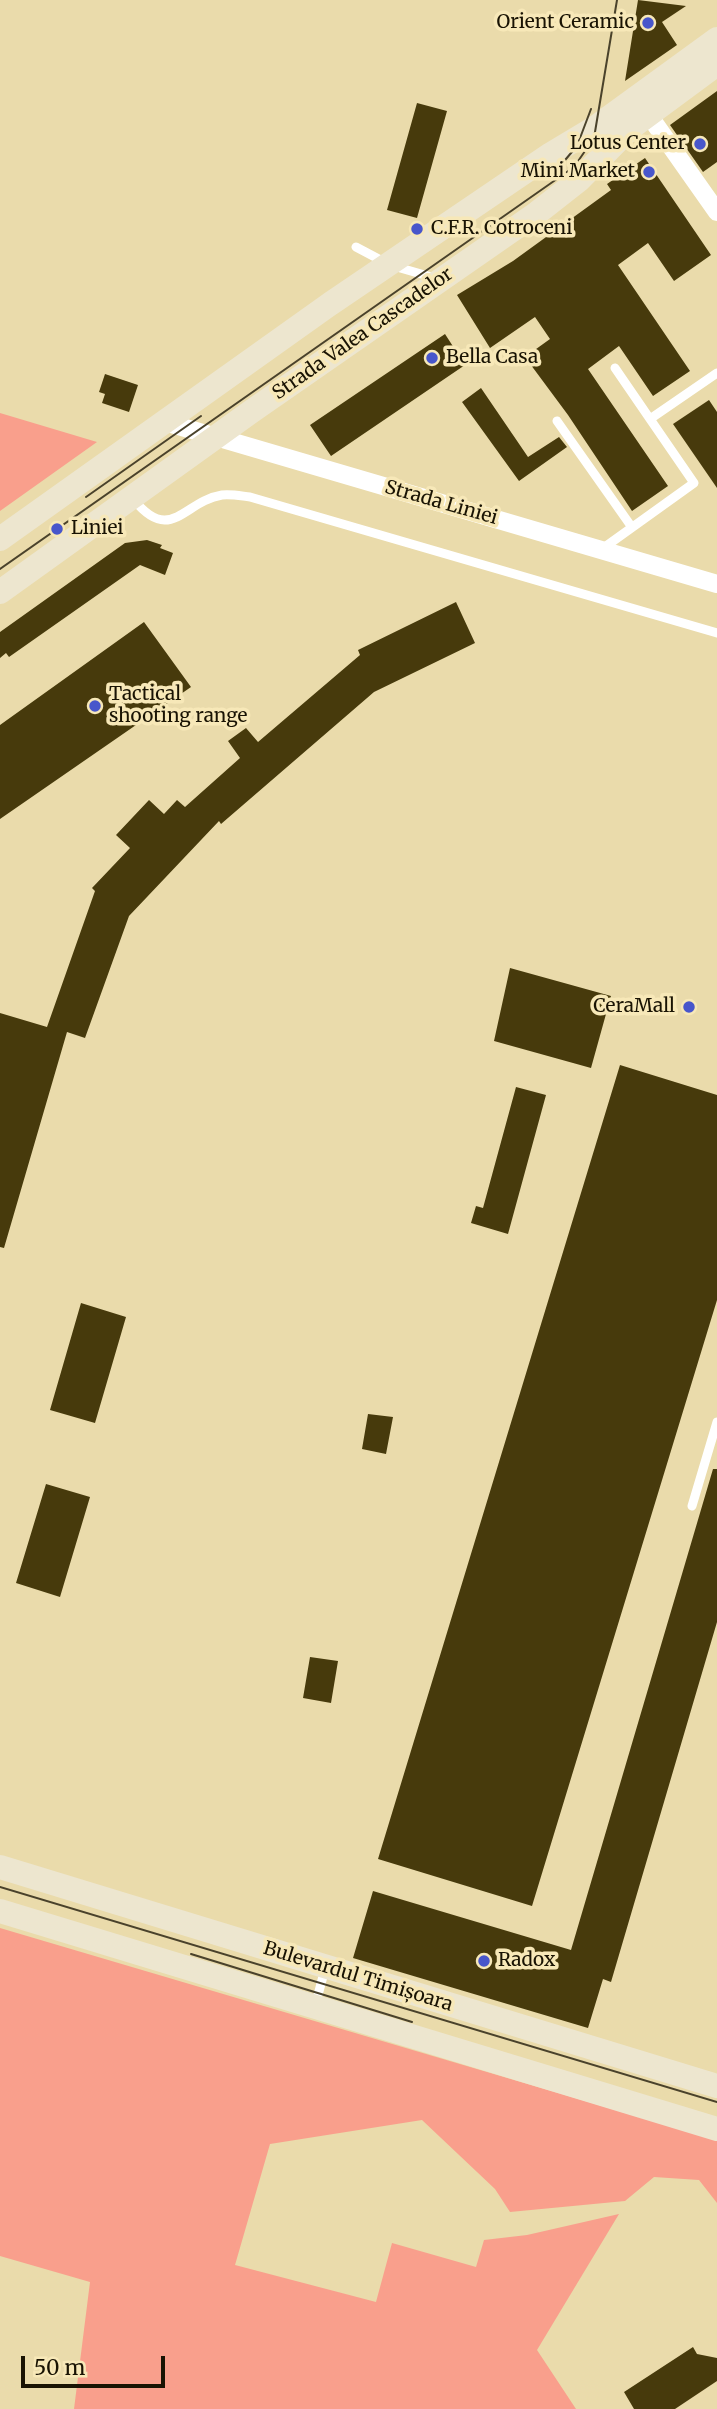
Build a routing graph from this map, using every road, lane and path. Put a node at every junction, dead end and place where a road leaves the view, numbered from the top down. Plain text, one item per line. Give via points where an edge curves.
1 (717, 39) edge
2 (717, 64) edge
3 (648, 114) junction
4 (717, 212) edge
5 (356, 247) dead end
6 (390, 264) junction
7 (441, 280) junction
8 (615, 368) dead end
9 (717, 373) edge
10 (650, 419) junction
11 (557, 421) dead end
12 (165, 422) junction
13 (216, 437) junction
14 (133, 498) junction
15 (631, 526) junction
16 (0, 539) edge
17 (600, 550) junction
18 (713, 578) edge
19 (0, 592) edge
20 (717, 634) edge
21 (717, 1422) edge
22 (692, 1506) dead end
23 (0, 1867) edge
24 (0, 1911) edge
25 (326, 1967) junction
26 (314, 2007) junction
27 (519, 2027) junction
28 (508, 2066) junction
29 (717, 2086) edge
30 (717, 2129) edge

1 - 6 main road via 596,127
2 - 3 main road, Strada Valea Cascadelor
3 - 4 street
3 - 7 main road, Strada Valea Cascadelor via 564,193
5 - 6 lane
6 - 7 lane
6 - 12 main road
7 - 13 main road, Strada Valea Cascadelor
8 - 10 lane
9 - 10 lane
10 - 15 lane via 694,483
11 - 15 lane
12 - 13 street, Strada Liniei
12 - 16 main road
13 - 14 main road, Strada Valea Cascadelor
13 - 17 street, Strada Liniei
14 - 19 main road, Strada Valea Cascadelor
14 - 20 lane via 152,517 172,520 221,495 250,497
15 - 17 lane
17 - 18 street, Strada Liniei
21 - 22 lane
23 - 25 main road, Bulevardul Timișoara
24 - 26 main road
25 - 26 lane
25 - 27 main road, Bulevardul Timișoara
26 - 28 main road
27 - 28 main road
27 - 29 main road, Bulevardul Timișoara
28 - 30 main road

